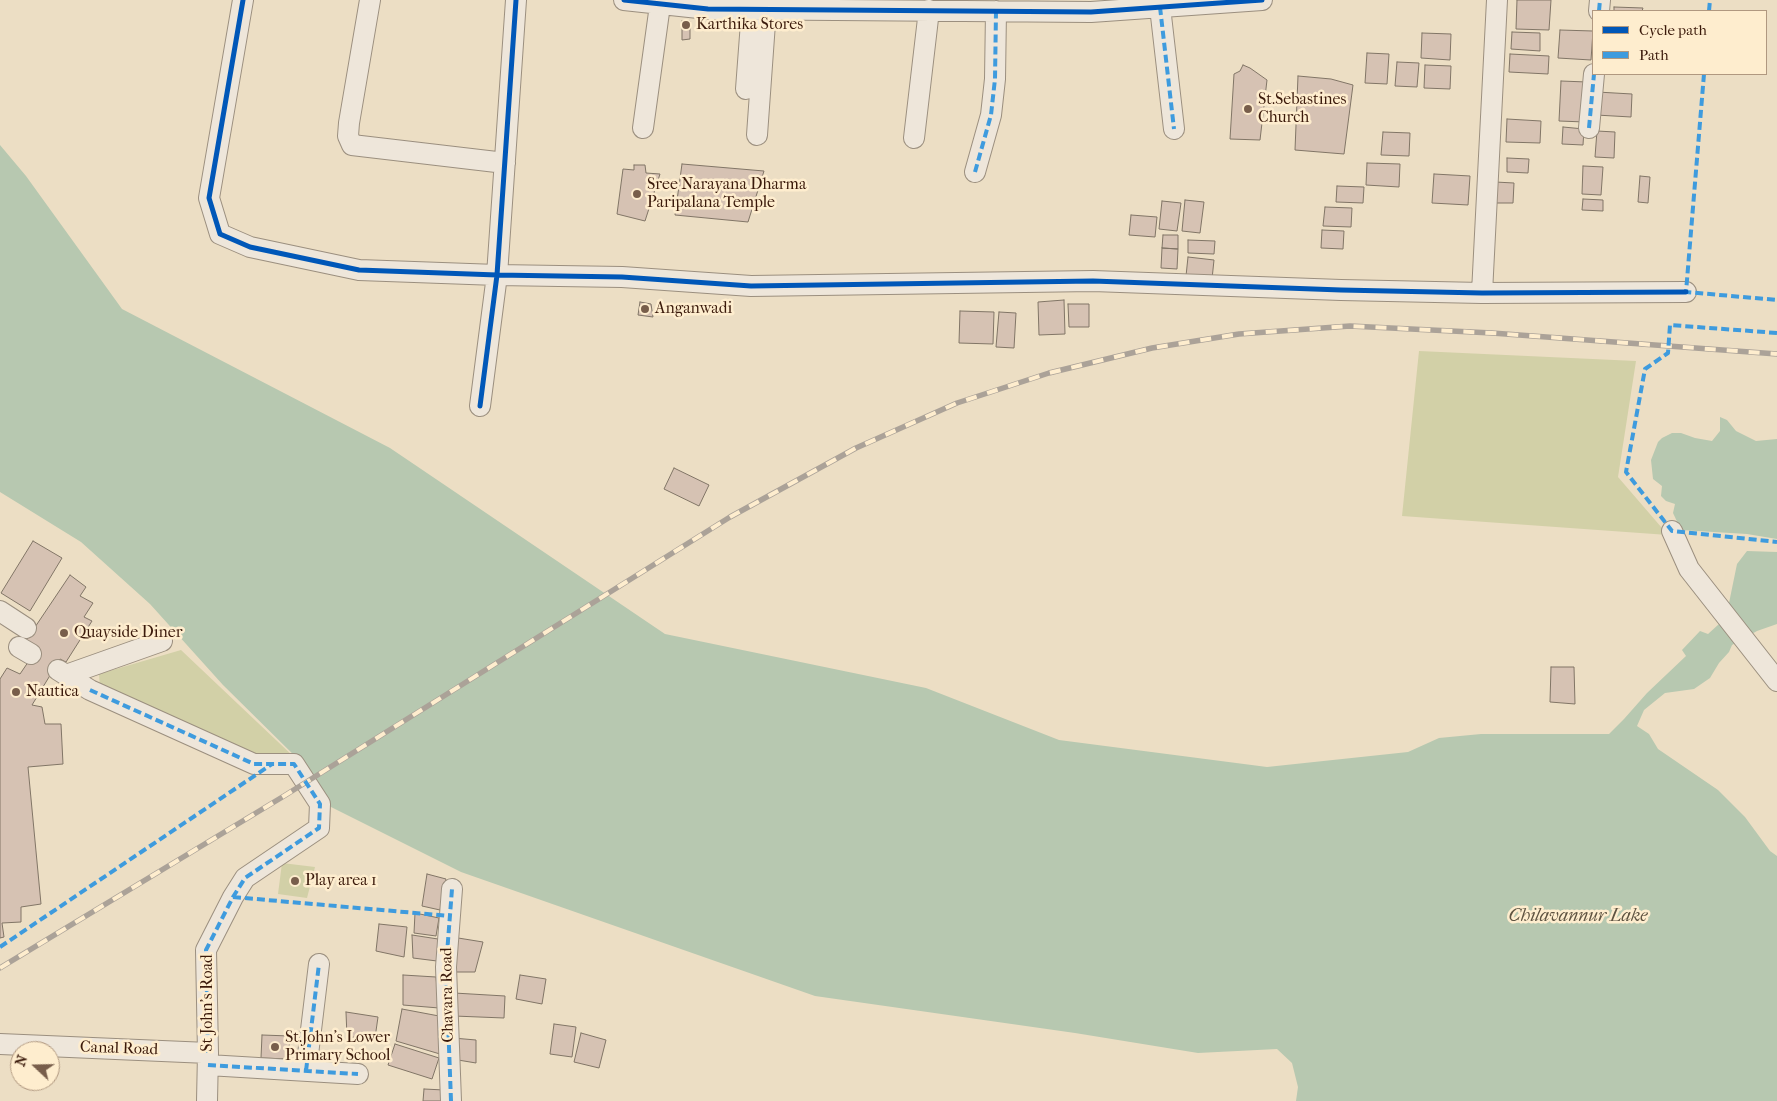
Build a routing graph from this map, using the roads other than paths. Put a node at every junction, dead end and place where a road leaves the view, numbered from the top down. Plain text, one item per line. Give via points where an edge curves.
1 (242, 0) edge
2 (370, 0) edge
3 (516, 0) edge
4 (624, 0) edge
5 (1262, 0) edge
6 (1497, 0) edge
7 (652, 3) edge
8 (1185, 3) edge
9 (965, 5) edge
10 (1160, 7) junction
11 (759, 9) junction
12 (929, 10) junction
13 (996, 11) junction
14 (1594, 75) edge
15 (746, 89) dead end
16 (643, 128) dead end
17 (1589, 128) dead end
18 (1174, 129) dead end
19 (758, 135) dead end
20 (914, 138) dead end
21 (505, 163) junction
22 (975, 172) dead end
23 (497, 275) junction
24 (1686, 292) dead end
25 (1482, 293) junction
26 (480, 406) dead end
27 (1672, 532) dead end
28 (0, 611) edge
29 (26, 628) dead end
30 (162, 641) dead end
31 (1777, 681) edge
32 (452, 889) dead end
33 (320, 964) dead end
34 (0, 1044) edge
35 (208, 1059) junction
36 (306, 1071) junction
37 (358, 1074) dead end
38 (206, 1101) edge
39 (451, 1101) edge

1 - 23 street via 209,198 220,234 250,247 359,270
2 - 21 street via 349,123 348,136 352,145
3 - 21 street
4 - 7 street
5 - 8 street
6 - 25 street
7 - 11 street via 708,9
7 - 16 street
8 - 10 street
9 - 12 street
9 - 13 street
10 - 13 street via 1091,12
10 - 18 street
11 - 12 street
11 - 15 street
11 - 19 street
12 - 20 street
13 - 22 street via 994,88
14 - 17 street
21 - 23 street
23 - 25 street via 622,277 750,286 1093,281
23 - 26 street
24 - 25 street
27 - 31 street via 1689,570
28 - 29 street
30 - 35 street, St John's Road via 62,673 90,690 254,764 294,764 320,804 319,828 245,878 206,950
32 - 39 street, Chavara Road via 446,967
33 - 36 street
34 - 35 street, Canal Road
35 - 36 street, Canal Road
35 - 38 street, St John's Road
36 - 37 street, Canal Road

